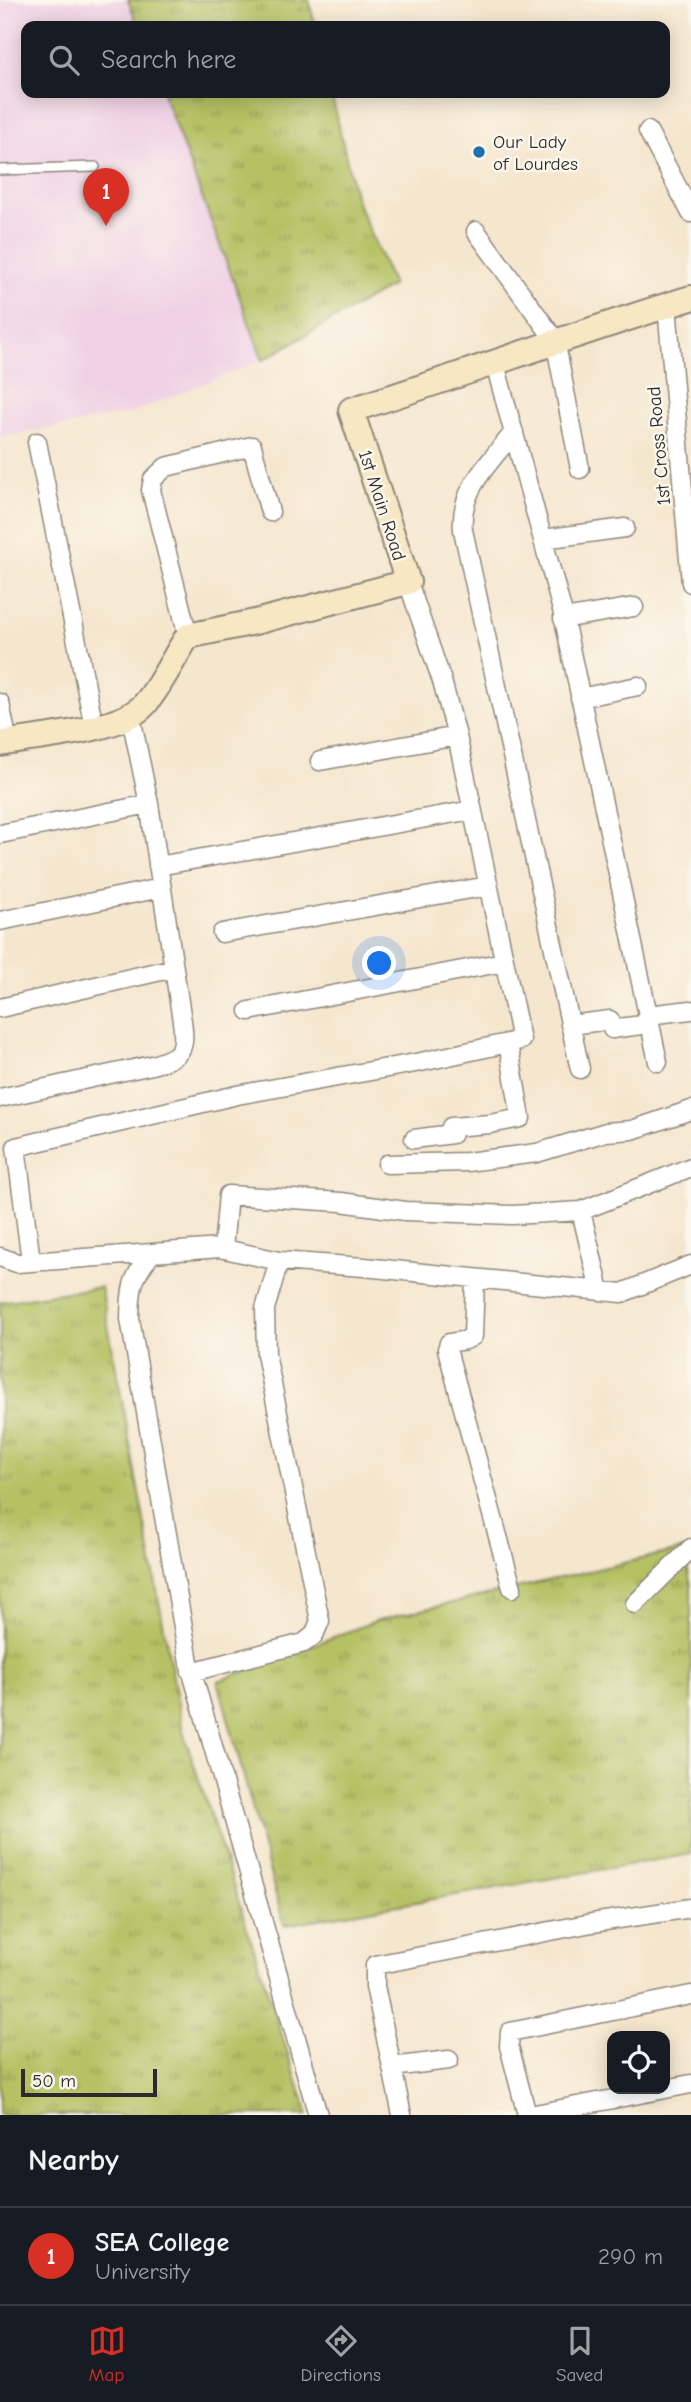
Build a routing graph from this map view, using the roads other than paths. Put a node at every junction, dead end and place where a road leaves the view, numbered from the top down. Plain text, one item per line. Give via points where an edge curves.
1 (648, 131) dead end
2 (95, 167) dead end
3 (0, 170) edge
4 (691, 213) edge
5 (476, 231) dead end
6 (691, 298) edge
7 (667, 306) junction
8 (555, 340) junction
9 (495, 364) junction
10 (514, 432) junction
11 (37, 442) dead end
12 (580, 469) dead end
13 (270, 512) dead end
14 (625, 528) dead end
15 (542, 539) junction
16 (408, 582) junction
17 (691, 583) edge
18 (634, 607) dead end
19 (564, 619) junction
20 (188, 636) junction
21 (638, 686) dead end
22 (580, 698) junction
23 (0, 703) edge
24 (131, 717) junction
25 (94, 727) junction
26 (457, 736) junction
27 (4, 744) edge
28 (320, 761) dead end
29 (149, 804) junction
30 (472, 810) junction
31 (0, 834) edge
32 (158, 866) junction
33 (488, 886) junction
34 (161, 888) junction
35 (0, 921) edge
36 (222, 933) dead end
37 (504, 962) junction
38 (174, 968) junction
39 (0, 1008) edge
40 (691, 1010) edge
41 (249, 1011) dead end
42 (648, 1019) junction
43 (570, 1025) junction
44 (508, 1043) junction
45 (658, 1062) dead end
46 (580, 1069) dead end
47 (0, 1098) edge
48 (691, 1110) edge
49 (414, 1139) dead end
50 (387, 1164) dead end
51 (691, 1167) edge
52 (581, 1211) junction
53 (223, 1249) junction
54 (152, 1253) junction
55 (0, 1256) edge
56 (31, 1261) junction
57 (279, 1261) junction
58 (691, 1265) edge
59 (475, 1279) junction
60 (600, 1291) junction
61 (691, 1548) edge
62 (512, 1588) dead end
63 (635, 1604) dead end
64 (191, 1672) junction
65 (691, 1908) edge
66 (691, 1995) edge
67 (449, 2060) dead end
68 (392, 2067) junction
69 (691, 2084) edge
70 (318, 2115) edge
71 (402, 2115) edge
72 (529, 2115) edge

1 - 4 street
2 - 3 lane
5 - 8 street
6 - 7 street, 1st Main Road
7 - 8 street, 1st Main Road
7 - 17 street, 1st Cross Road
8 - 9 street, 1st Main Road
8 - 12 street
9 - 10 street
9 - 16 street, 1st Main Road via 352,410
10 - 15 street
10 - 43 street via 465,500 463,530
11 - 25 street
13 - 20 street via 252,446 166,467 153,479 151,490
14 - 15 street
15 - 19 street
16 - 20 street, 1st Main Road
16 - 26 street
18 - 19 street
19 - 22 street
20 - 24 street via 146,703
21 - 22 street
22 - 42 street
23 - 27 street
24 - 25 street
24 - 29 street
25 - 27 street
26 - 28 street
26 - 30 street
29 - 31 street
29 - 32 street
30 - 32 street
30 - 33 street
32 - 34 street
33 - 36 street
33 - 37 street
34 - 35 street
34 - 38 street
37 - 41 street
37 - 44 street via 521,1040
38 - 39 street
38 - 47 street via 184,1038 182,1051 172,1059
40 - 42 street
42 - 43 street via 612,1029 611,1020
42 - 45 street
43 - 46 street
44 - 49 street via 521,1118 451,1127 452,1134
44 - 56 street via 237,1095 16,1147
48 - 50 street via 537,1153 467,1162
51 - 52 street
52 - 53 street via 488,1216 228,1195
52 - 60 street
53 - 54 street
53 - 57 street
54 - 56 street
54 - 64 street via 131,1288 130,1319
55 - 56 street via 17,1263
57 - 59 street
57 - 64 street via 265,1309 266,1354 320,1621 304,1643
58 - 60 street via 622,1293
59 - 60 street
59 - 62 street via 472,1336 449,1343 447,1349
61 - 63 street
64 - 70 street
65 - 68 street via 375,1965
66 - 72 street via 510,2032 509,2046
67 - 68 street
68 - 71 street
69 - 72 street

